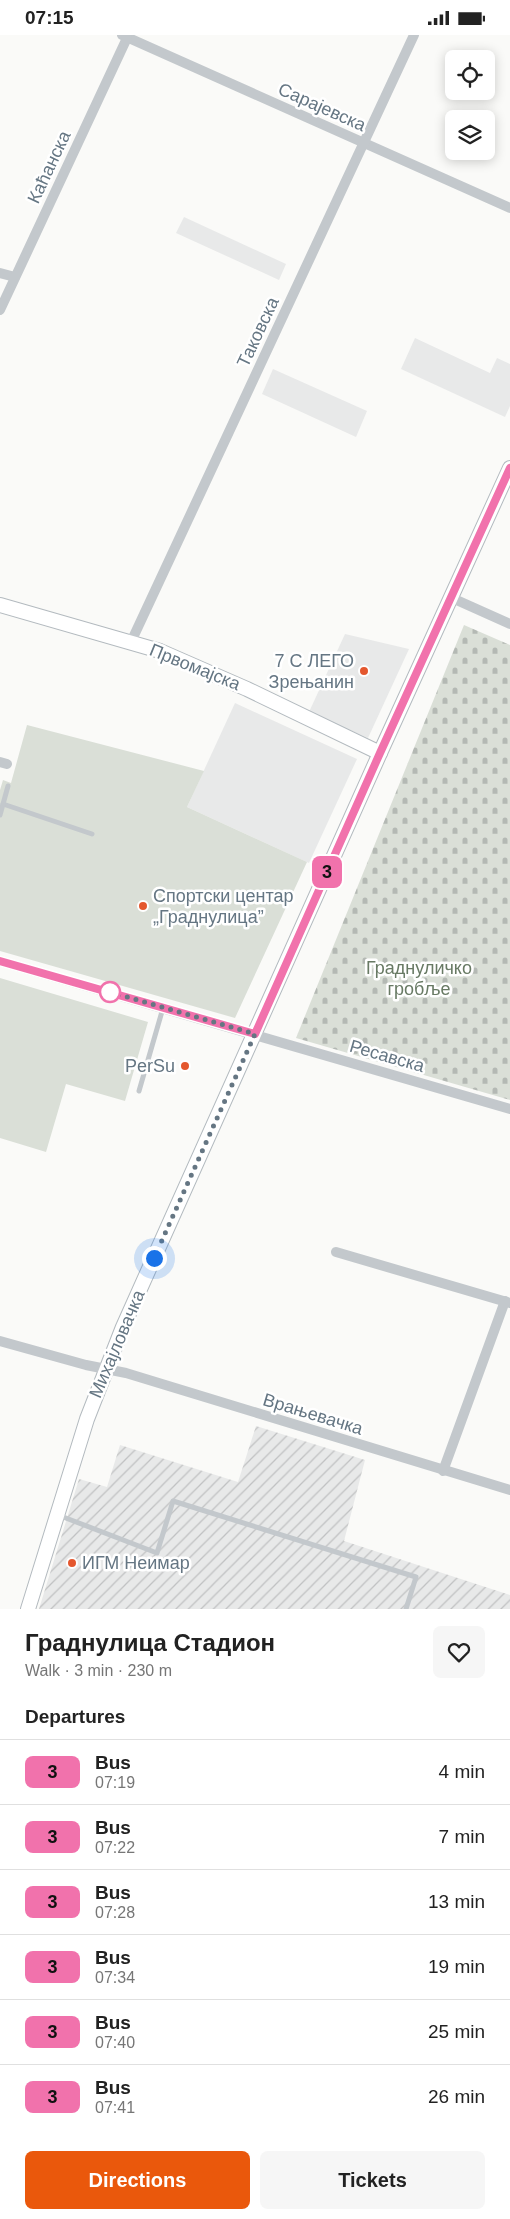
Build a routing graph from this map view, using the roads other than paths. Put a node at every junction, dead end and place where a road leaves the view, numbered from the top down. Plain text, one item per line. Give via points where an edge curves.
1 (414, 35) edge
2 (124, 36) edge
3 (364, 144) junction
4 (510, 208) edge
5 (0, 273) edge
6 (15, 277) junction
7 (0, 309) edge
8 (510, 468) edge
9 (452, 598) junction
10 (0, 605) edge
11 (510, 624) edge
12 (131, 642) junction
13 (380, 753) junction
14 (8, 786) dead end
15 (3, 804) junction
16 (0, 815) edge
17 (92, 833) dead end
18 (0, 961) edge
19 (163, 1007) junction
20 (255, 1034) junction
21 (139, 1091) dead end
22 (510, 1109) edge
23 (336, 1252) dead end
24 (507, 1302) edge
25 (0, 1341) edge
26 (105, 1369) junction
27 (443, 1471) junction
28 (510, 1490) edge
29 (57, 1515) junction
30 (28, 1609) edge
31 (406, 1609) edge

1 - 3 street, Таковска
2 - 3 street, Сарајевска
2 - 6 street, Каћанска
3 - 4 street, Сарајевска
3 - 12 street, Таковска
5 - 6 street
6 - 7 street, Каћанска
8 - 9 street, Михајловачка
9 - 11 street
9 - 13 street, Михајловачка
10 - 12 street, Првомајска
12 - 13 street, Првомајска via 160,651 247,689
13 - 20 street, Михајловачка
14 - 15 lane
15 - 16 lane
15 - 17 lane
18 - 19 street, Ресавска
19 - 20 street, Ресавска
19 - 21 lane
20 - 22 street, Ресавска
20 - 26 street, Михајловачка
23 - 24 street
24 - 27 street
25 - 26 street, Врањевачка
26 - 27 street, Врањевачка
26 - 29 street, Михајловачка
27 - 28 street, Врањевачка
29 - 30 street, Михајловачка
29 - 31 lane via 157,1553 172,1501 416,1577

